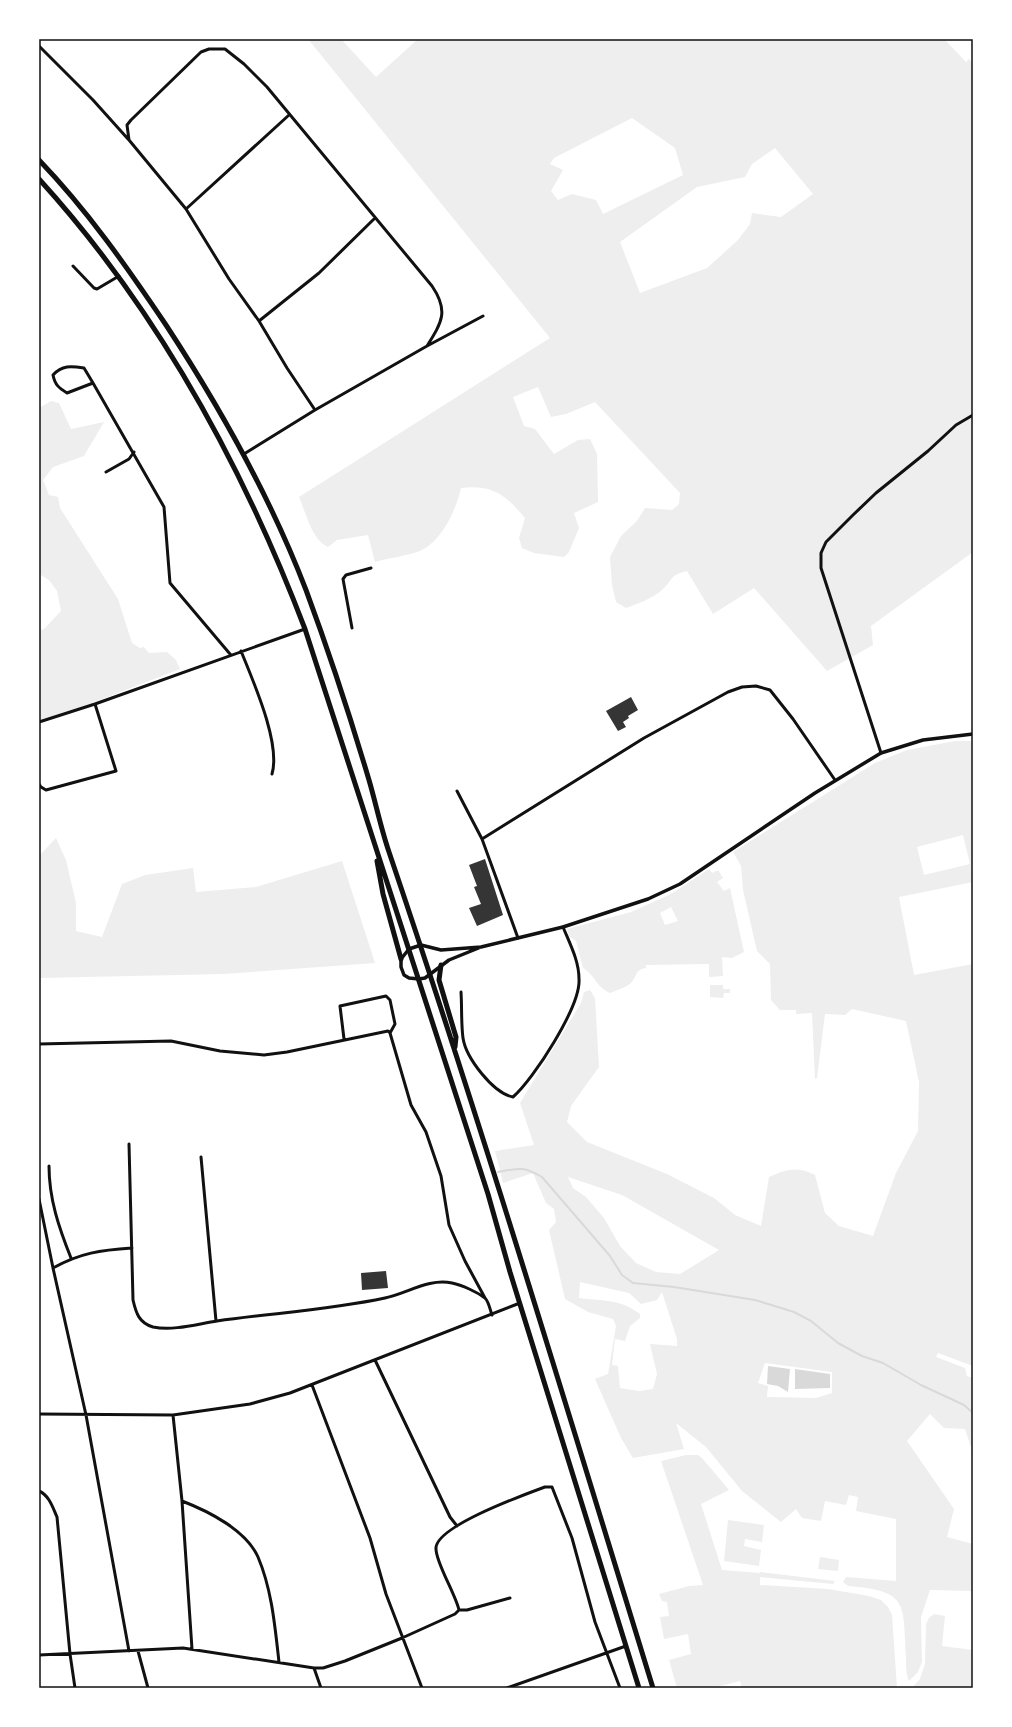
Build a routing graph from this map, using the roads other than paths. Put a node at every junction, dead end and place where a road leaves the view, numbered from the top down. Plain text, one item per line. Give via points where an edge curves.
1 (39, 46) edge
2 (289, 115) junction
3 (129, 140) junction
4 (39, 160) edge
5 (39, 179) edge
6 (41, 186) edge
7 (186, 209) junction
8 (375, 218) junction
9 (73, 266) dead end
10 (119, 276) junction
11 (483, 316) dead end
12 (259, 321) junction
13 (426, 346) junction
14 (93, 383) junction
15 (315, 410) junction
16 (973, 415) edge
17 (134, 452) junction
18 (244, 454) junction
19 (106, 472) dead end
20 (371, 568) dead end
21 (352, 628) dead end
22 (305, 629) junction
23 (241, 651) junction
24 (230, 654) junction
25 (95, 704) junction
26 (39, 722) edge
27 (973, 734) edge
28 (881, 753) junction
29 (272, 774) dead end
30 (835, 780) junction
31 (39, 784) edge
32 (456, 791) dead end
33 (482, 839) junction
34 (375, 846) junction
35 (563, 927) junction
36 (518, 938) junction
37 (421, 946) junction
38 (480, 947) junction
39 (409, 949) junction
40 (401, 959) junction
41 (441, 965) junction
42 (430, 974) junction
43 (419, 979) junction
44 (462, 992) dead end
45 (390, 1033) junction
46 (344, 1038) junction
47 (39, 1044) edge
48 (455, 1052) junction
49 (129, 1144) dead end
50 (201, 1157) dead end
51 (49, 1166) dead end
52 (39, 1200) edge
53 (132, 1248) junction
54 (71, 1258) junction
55 (53, 1268) junction
56 (486, 1299) junction
57 (521, 1303) junction
58 (492, 1315) junction
59 (216, 1321) junction
60 (375, 1360) junction
61 (312, 1385) junction
62 (39, 1414) edge
63 (86, 1415) junction
64 (173, 1415) junction
65 (39, 1491) edge
66 (182, 1501) junction
67 (457, 1526) junction
68 (510, 1598) dead end
69 (459, 1610) junction
70 (402, 1638) junction
71 (626, 1646) junction
72 (192, 1649) junction
73 (129, 1651) junction
74 (138, 1651) junction
75 (607, 1652) junction
76 (39, 1654) edge
77 (70, 1654) junction
78 (279, 1662) junction
79 (314, 1668) junction
80 (75, 1688) edge
81 (148, 1688) edge
82 (321, 1688) edge
83 (422, 1688) edge
84 (507, 1688) edge
85 (620, 1688) edge
86 (639, 1688) edge
87 (653, 1688) edge

1 - 3 street
2 - 3 street via 267,86 244,64 225,49 218,48 201,52 140,110 127,125
2 - 7 street
2 - 8 street
3 - 7 street
4 - 18 highway via 80,207 146,295 191,363
5 - 6 highway
6 - 10 highway
7 - 12 street via 229,279
8 - 12 street via 319,273
8 - 13 street via 439,296 442,318
9 - 10 street via 97,289
10 - 22 highway via 162,340 218,433 251,500
11 - 13 street
12 - 15 street
13 - 15 street
14 - 14 street via 84,368 70,366 59,369 53,375 55,383 67,393
14 - 17 street
15 - 18 street
16 - 28 street via 956,425 876,493 826,542 821,553 821,568
17 - 19 street via 129,459
17 - 24 street via 164,507 170,583
18 - 37 highway via 281,529 306,592 369,779 388,848
20 - 21 street via 346,575 343,579
22 - 23 street
22 - 34 highway
23 - 24 street
23 - 29 street via 268,726 274,760
24 - 25 street
25 - 26 street
25 - 31 street via 116,772 46,790
27 - 28 street via 923,740
28 - 30 street
30 - 33 street via 770,690 742,686 644,738
30 - 35 street via 680,884 648,899
32 - 33 street
33 - 36 street
34 - 39 highway
34 - 40 highway via 383,894
35 - 36 street
35 - 44 street via 577,963 578,990 559,1034 528,1081 513,1097 505,1096 491,1085 470,1055 463,1039
36 - 38 street
37 - 38 street via 442,950
37 - 39 street
37 - 42 highway
38 - 41 street
39 - 40 street
39 - 43 highway
40 - 43 street via 404,974 409,978
41 - 42 street
41 - 48 highway via 439,980 456,1037
42 - 43 street
42 - 48 highway
43 - 57 highway
45 - 46 street via 388,1031
45 - 46 street via 395,1024 390,1000 386,996 340,1006
45 - 56 street via 411,1105 426,1132 441,1176 449,1225
46 - 47 street via 264,1055 220,1050 171,1040
48 - 87 highway
49 - 53 street
50 - 59 street
51 - 54 street via 54,1208
52 - 55 street
53 - 54 street via 99,1250
53 - 59 street via 133,1300 136,1314 143,1323 154,1327 177,1327
54 - 55 street
55 - 63 street
56 - 58 street
56 - 59 street via 453,1283 432,1282 402,1294 331,1308
57 - 58 street
57 - 71 highway
58 - 60 street
60 - 61 street
60 - 67 street via 450,1518
61 - 64 street via 250,1404
61 - 70 street via 370,1538
62 - 63 street
63 - 64 street
63 - 73 street
64 - 66 street
65 - 77 street via 49,1499 57,1517
66 - 72 street
66 - 78 street via 208,1511 223,1522 245,1539 257,1556 271,1602
67 - 69 street via 438,1541 436,1552
67 - 75 street via 505,1502 545,1487 552,1487 572,1538 595,1622
68 - 69 street
69 - 70 street via 456,1614
70 - 79 street via 332,1666
70 - 83 street
71 - 75 street
71 - 86 highway
72 - 74 street
72 - 78 street
73 - 74 street
73 - 77 street
74 - 81 street
75 - 84 street
75 - 85 street
76 - 77 street
77 - 80 street
78 - 79 street
79 - 82 street

